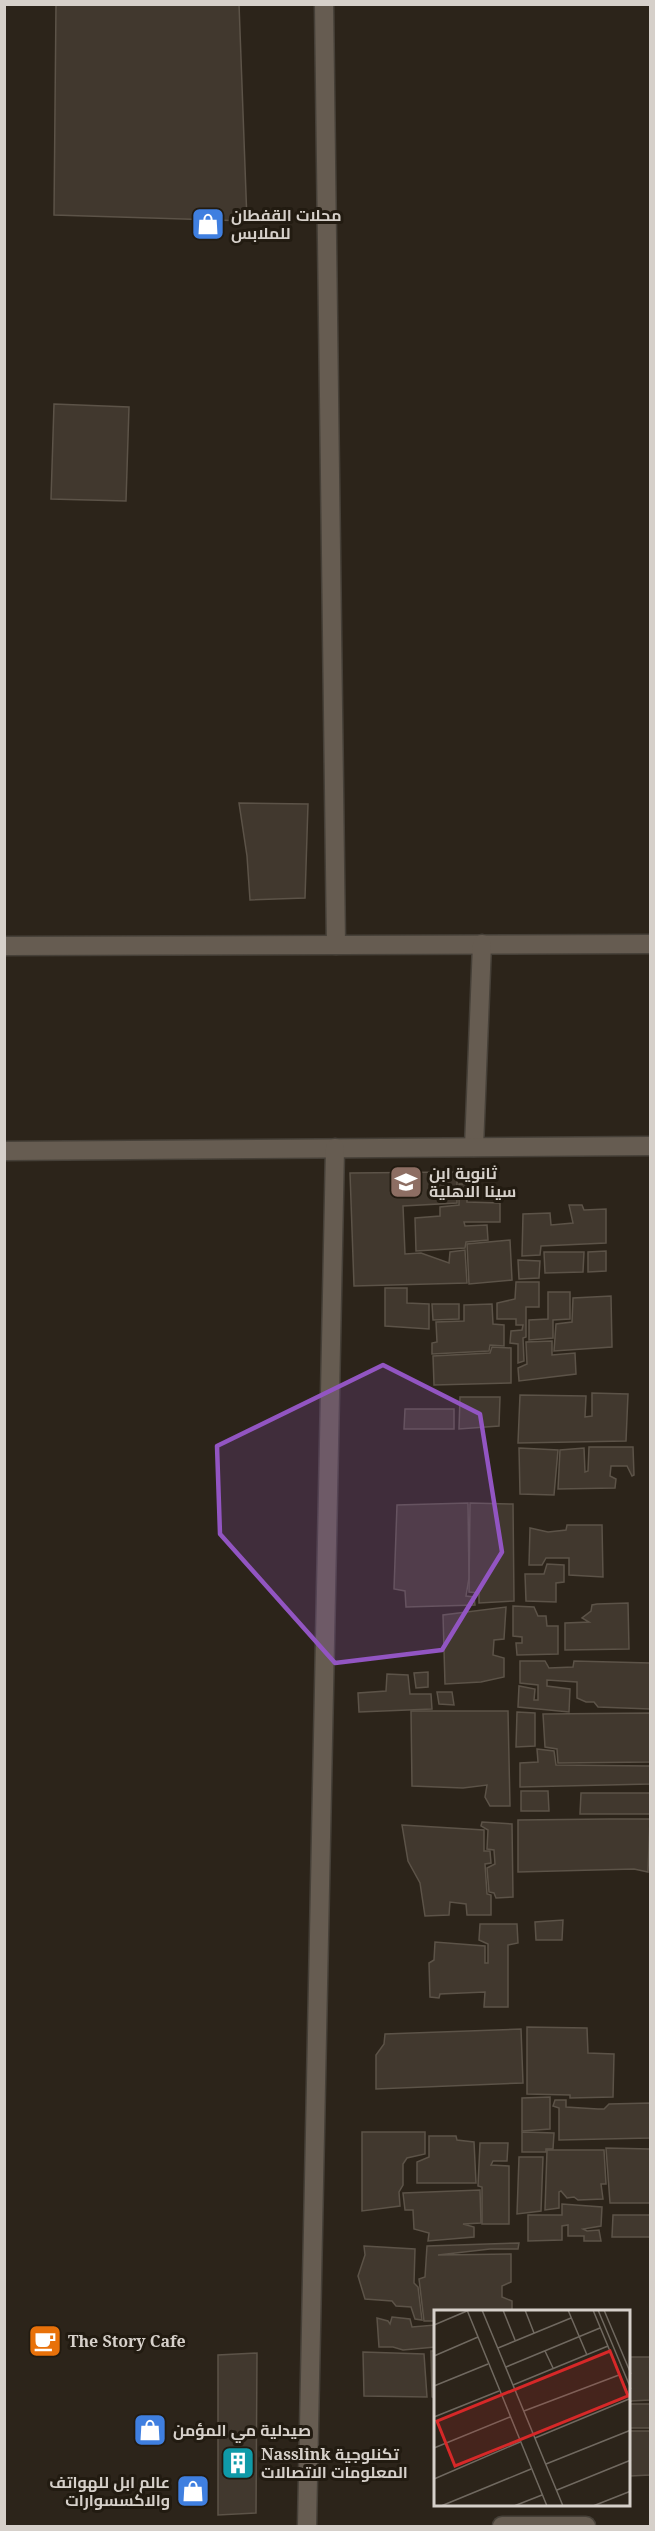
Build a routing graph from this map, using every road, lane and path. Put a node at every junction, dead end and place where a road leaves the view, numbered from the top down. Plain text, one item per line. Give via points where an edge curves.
1 (324, 4) edge
2 (482, 944) junction
3 (651, 944) edge
4 (336, 945) junction
5 (4, 946) edge
6 (651, 1146) edge
7 (474, 1147) junction
8 (335, 1148) junction
9 (4, 1150) edge
10 (307, 2526) edge
11 (502, 2526) edge
12 (586, 2526) edge

1 - 4 street
2 - 3 street
2 - 4 street
2 - 7 street
4 - 5 street
6 - 7 street
7 - 8 street
8 - 9 street
8 - 10 street
11 - 12 street

